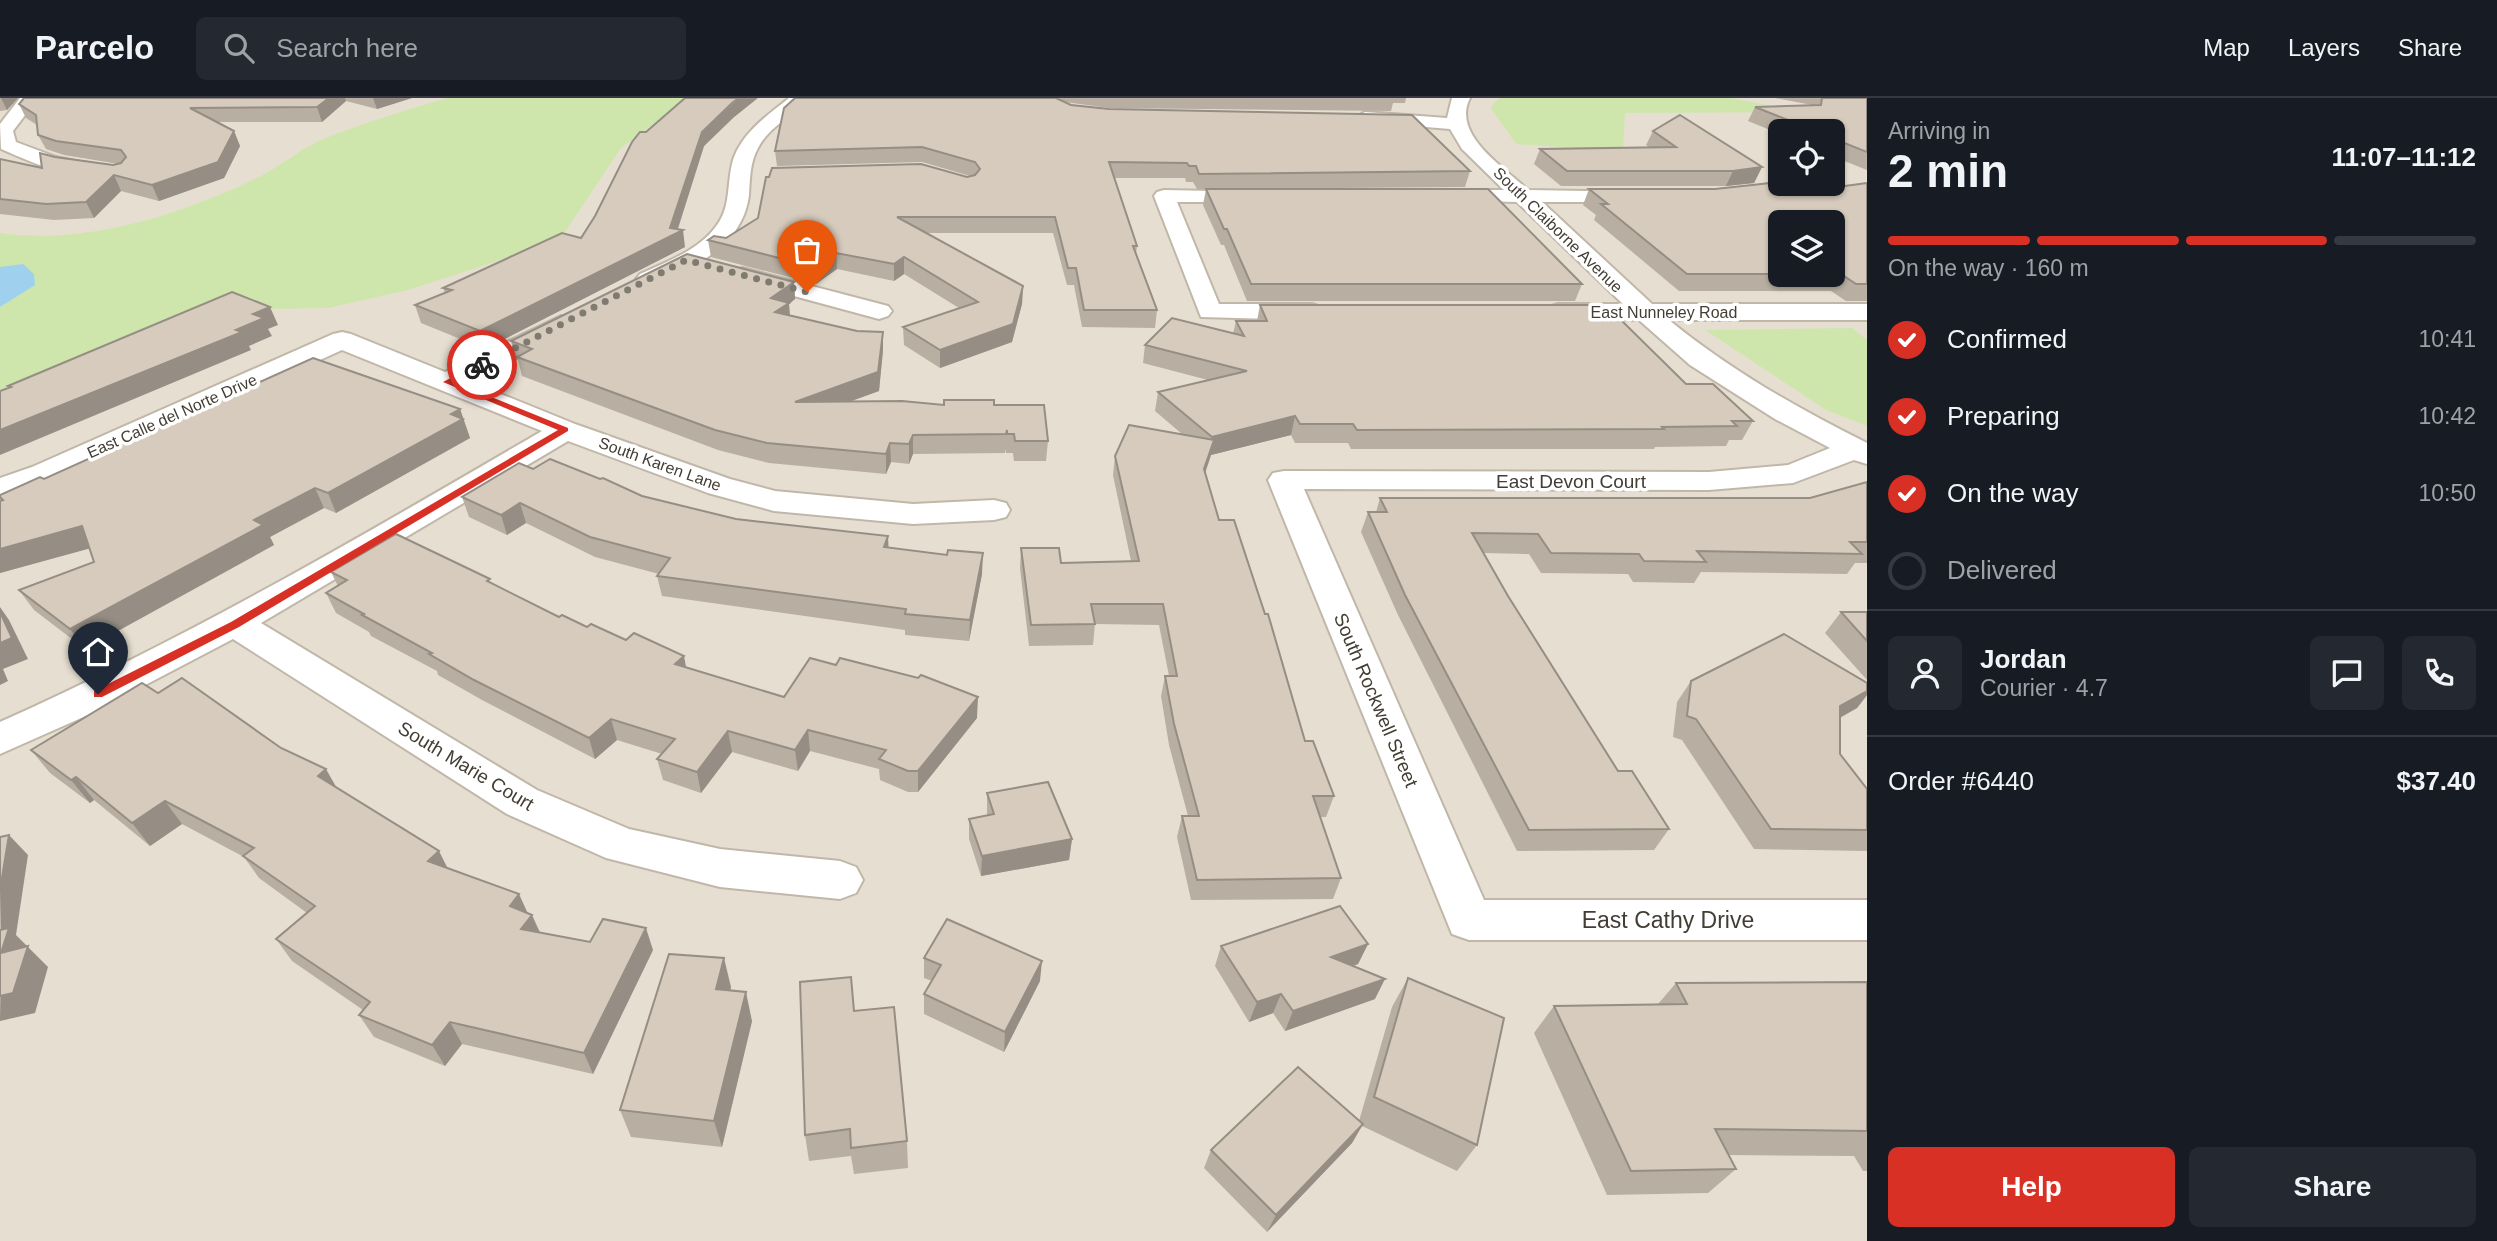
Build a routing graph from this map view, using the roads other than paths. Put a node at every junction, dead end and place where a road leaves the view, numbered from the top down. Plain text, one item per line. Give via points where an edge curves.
1 (29, 98) edge
2 (799, 98) edge
3 (1461, 98) edge
4 (1346, 117) edge
5 (1457, 124) junction
6 (109, 171) edge
7 (1768, 191) edge
8 (1658, 195) edge
9 (1726, 195) edge
10 (1274, 196) edge
11 (1426, 196) edge
12 (1523, 196) junction
13 (686, 260) junction
14 (626, 290) edge
15 (879, 311) dead end
16 (1332, 312) edge
17 (1536, 312) edge
18 (1645, 312) junction
19 (1867, 312) edge
20 (579, 315) edge
21 (342, 340) joint
22 (447, 382) junction
23 (565, 430) junction
24 (1861, 452) edge
25 (1284, 480) joint
26 (0, 489) edge
27 (994, 510) dead end
28 (235, 625) junction
29 (0, 738) edge
30 (840, 880) dead end
31 (1469, 920) joint
32 (1867, 920) edge

1 - 6 street via 4,131 8,145 71,168
2 - 13 street via 751,143 744,157 748,175 729,226
3 - 5 street via 1456,106
4 - 5 street
5 - 12 street, South Claiborne Avenue via 1469,145
7 - 9 street
8 - 12 street
10 - 16 street via 1164,196 1210,312
11 - 12 street
12 - 18 street, South Claiborne Avenue
13 - 14 street
13 - 15 street
17 - 18 street, East Nunneley Road
18 - 19 street, East Nunneley Road
18 - 24 street, South Claiborne Avenue via 1742,388
20 - 22 street
21 - 22 street, South Karen Lane
21 - 26 street, East Calle del Norte Drive
22 - 23 street, South Karen Lane
23 - 27 street, South Karen Lane via 774,501 913,514
23 - 28 street
24 - 25 street, East Devon Court via 1793,474 1709,481
25 - 31 street, South Rockwell Street
28 - 29 street via 76,706
28 - 30 street, South Marie Court via 522,802 622,845 720,869
31 - 32 street, East Cathy Drive

